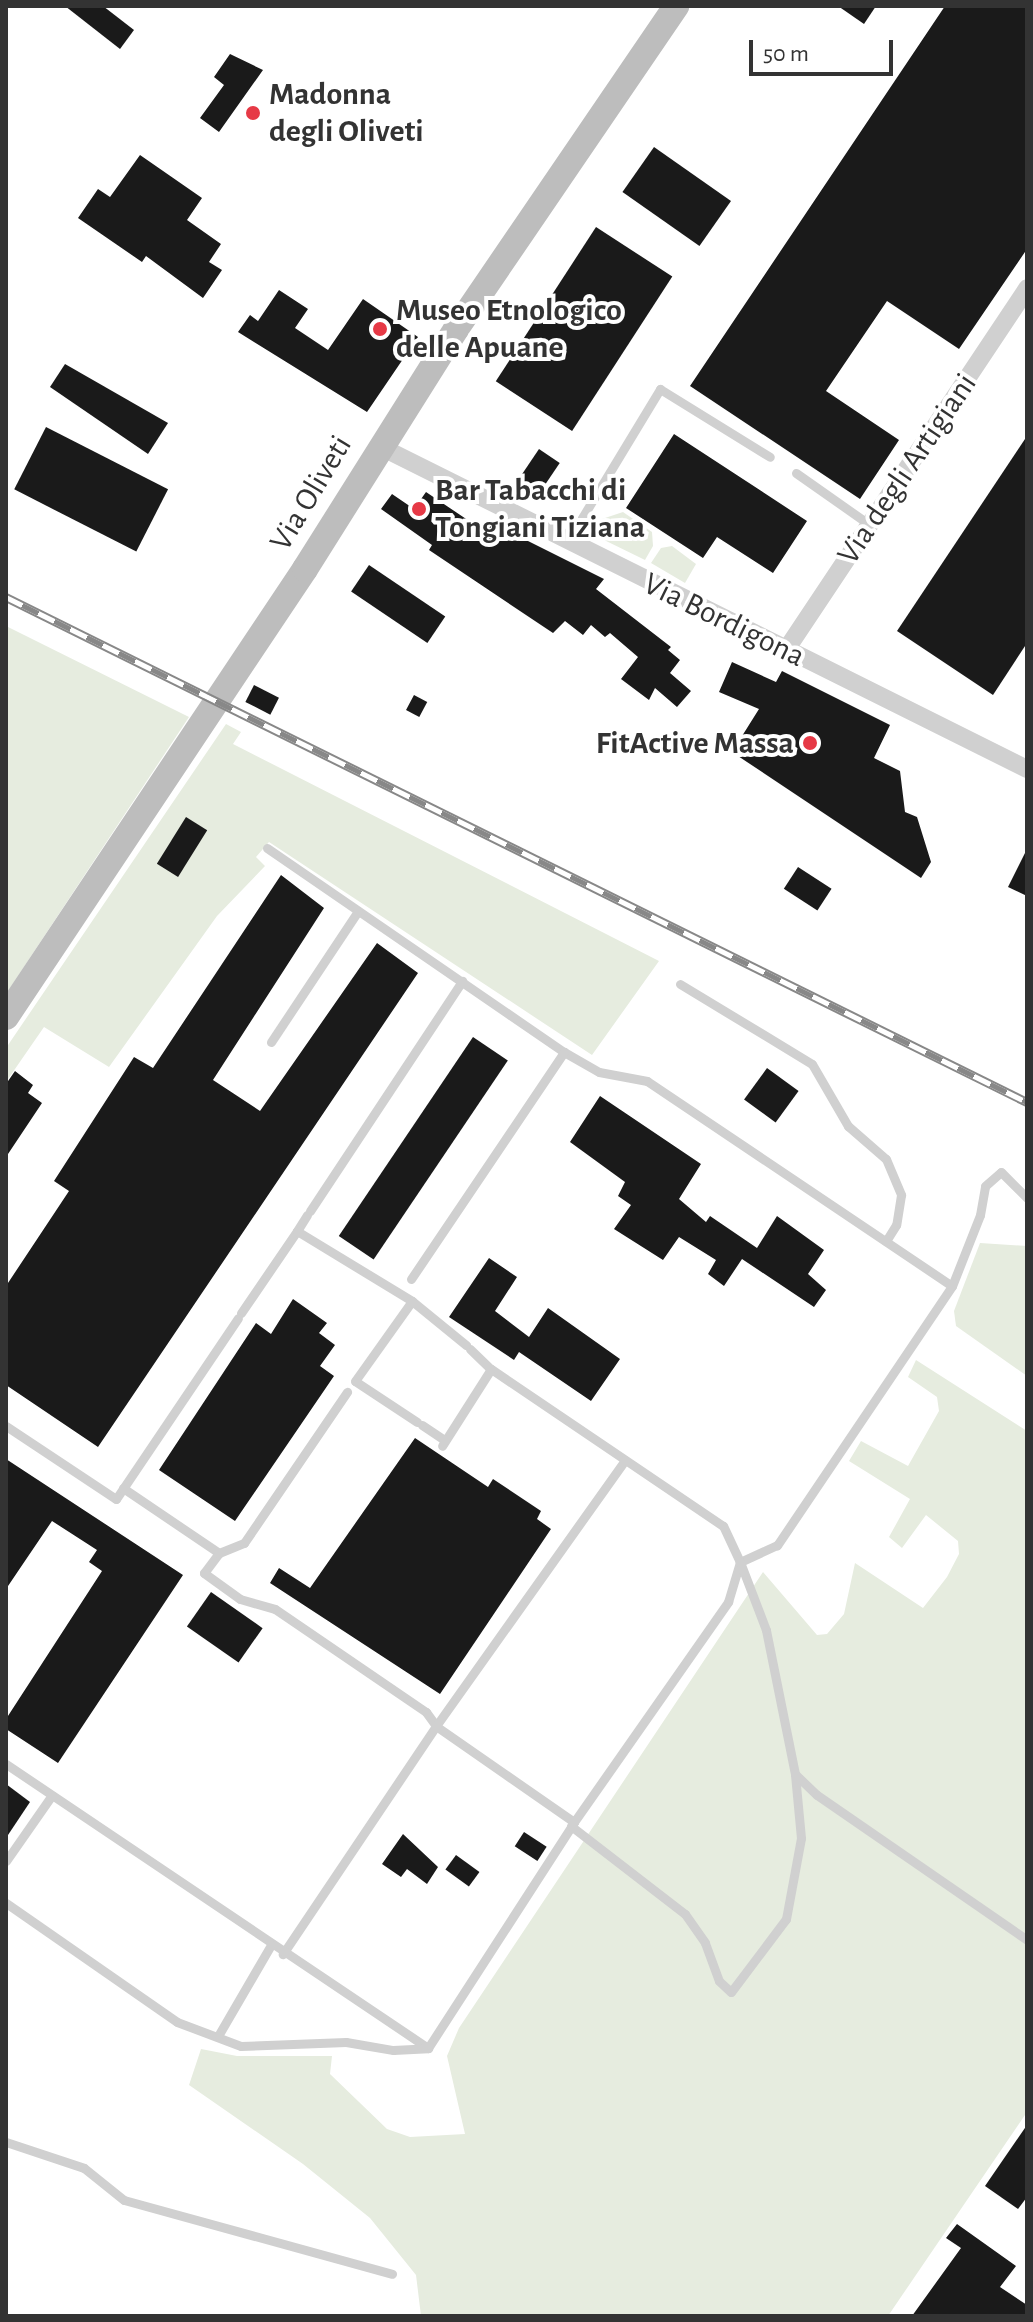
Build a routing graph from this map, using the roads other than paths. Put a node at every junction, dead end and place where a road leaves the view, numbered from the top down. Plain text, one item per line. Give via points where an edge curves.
1 (676, 6) edge
2 (1027, 288) edge
3 (379, 446) junction
4 (770, 457) dead end
5 (796, 473) dead end
6 (870, 525) junction
7 (566, 543) junction
8 (786, 650) junction
9 (1027, 769) edge
10 (267, 848) dead end
11 (358, 911) junction
12 (462, 981) junction
13 (680, 984) dead end
14 (6, 1017) edge
15 (271, 1042) dead end
16 (564, 1052) junction
17 (1027, 1198) edge
18 (297, 1231) junction
19 (886, 1241) junction
20 (952, 1286) junction
21 (400, 1294) junction
22 (412, 1301) junction
23 (491, 1369) junction
24 (351, 1387) junction
25 (6, 1426) edge
26 (625, 1460) junction
27 (123, 1488) junction
28 (219, 1553) junction
29 (740, 1562) junction
30 (436, 1726) junction
31 (6, 1764) edge
32 (795, 1774) junction
33 (52, 1795) junction
34 (573, 1824) junction
35 (6, 1861) edge
36 (6, 1903) edge
37 (1027, 1940) edge
38 (271, 1945) junction
39 (283, 1954) junction
40 (218, 2036) junction
41 (428, 2048) junction
42 (6, 2142) edge
43 (392, 2274) dead end

1 - 3 main road, Via Oliveti
2 - 6 street, Via degli Artigiani
3 - 7 street, Via Bordigona
3 - 14 main road, Via Oliveti via 305,569
4 - 7 lane via 660,389
5 - 6 lane
6 - 8 street, Via degli Artigiani
7 - 8 street, Via Bordigona
8 - 9 street, Via Bordigona
10 - 11 lane
11 - 12 lane
11 - 15 lane
12 - 16 lane
12 - 18 lane
13 - 19 lane via 812,1064 848,1126 886,1159 901,1195 896,1225
16 - 19 lane via 599,1072 647,1081
16 - 21 lane
17 - 20 lane via 1001,1172 985,1186 980,1215
18 - 21 lane
18 - 27 lane
19 - 20 lane
20 - 29 lane via 777,1545
21 - 22 lane
22 - 23 lane
22 - 24 lane
23 - 24 lane via 443,1443 420,1423
23 - 26 lane
24 - 28 lane via 244,1543
25 - 27 lane via 116,1499
26 - 29 lane via 723,1526
26 - 30 lane
27 - 28 lane
28 - 30 lane via 204,1573 240,1599 275,1609 426,1712
29 - 32 lane via 766,1630
29 - 34 lane via 728,1602
30 - 34 lane
30 - 39 lane
31 - 33 lane
32 - 34 lane via 801,1838 793,1899 786,1919 731,1992 719,1981 705,1943 685,1914
32 - 37 lane via 817,1795
33 - 35 lane
33 - 38 lane
34 - 41 lane
36 - 40 lane via 177,2022
38 - 39 lane
38 - 40 lane
39 - 41 lane
40 - 41 lane via 241,2046 346,2042 393,2050
42 - 43 lane via 84,2168 124,2200

